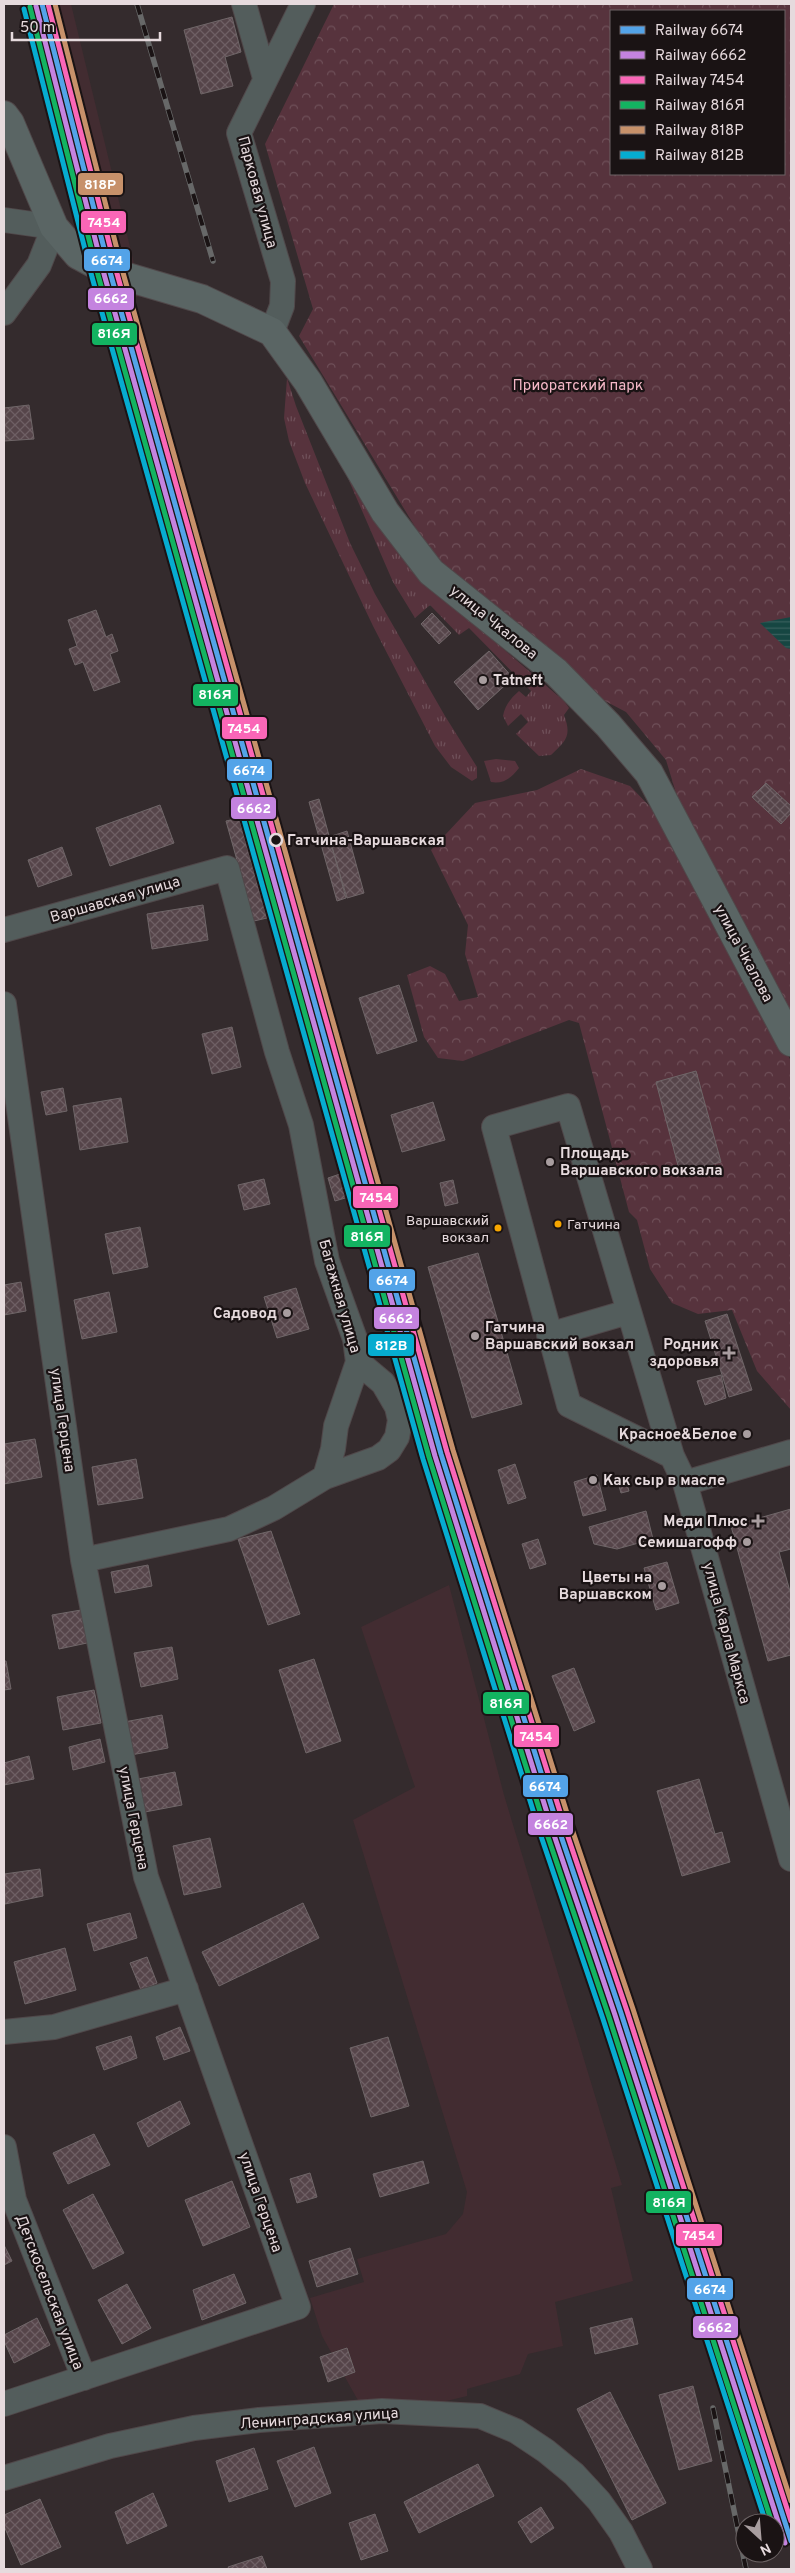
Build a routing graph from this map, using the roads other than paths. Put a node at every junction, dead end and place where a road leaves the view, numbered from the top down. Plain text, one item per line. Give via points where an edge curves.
1 (244, 4) edge
2 (304, 4) edge
3 (265, 78) junction
4 (4, 114) edge
5 (4, 220) edge
6 (54, 227) junction
7 (4, 314) edge
8 (272, 332) junction
9 (227, 868) joint
10 (4, 930) edge
11 (4, 1004) edge
12 (791, 1042) edge
13 (628, 1312) junction
14 (549, 1335) junction
15 (358, 1362) junction
16 (333, 1449) junction
17 (791, 1452) edge
18 (672, 1456) junction
19 (358, 1463) junction
20 (325, 1477) junction
21 (686, 1483) junction
22 (83, 1560) junction
23 (791, 1859) edge
24 (186, 1989) junction
25 (4, 2032) edge
26 (4, 2148) edge
27 (84, 2378) junction
28 (4, 2404) edge
29 (4, 2478) edge
30 (638, 2567) edge

1 - 3 street
2 - 3 street, Парковая улица
3 - 8 street, Парковая улица via 239,133 283,281 282,306
4 - 6 main road, улица Чкалова
5 - 6 street
6 - 7 street via 39,265
6 - 8 main road, улица Чкалова via 78,255 110,272 202,300
8 - 12 main road, улица Чкалова via 308,382 385,512 431,572 556,672 649,773
9 - 10 street, Варшавская улица
9 - 15 street, Багажная улица via 277,1052 301,1125 327,1261 355,1339
11 - 22 street, улица Герцена
13 - 14 street
13 - 14 street via 568,1106 494,1127
13 - 18 street
14 - 18 street via 569,1405
15 - 16 street via 336,1426
15 - 19 street, Багажная улица via 383,1383 397,1407 400,1420 398,1437 389,1450 378,1458
16 - 19 street
16 - 20 street
17 - 21 street
18 - 21 street
19 - 20 street, Багажная улица
20 - 22 street, Багажная улица via 274,1508 229,1528
21 - 23 street, улица Карла Маркса
22 - 24 street, улица Герцена via 146,1878
24 - 25 street via 54,2027
24 - 27 street, улица Герцена via 298,2307
26 - 27 street, Детскосельская улица via 14,2200
27 - 28 street, улица Герцена
29 - 30 street, Ленинградская улица via 110,2446 194,2428 382,2411 480,2416 516,2431 574,2474 621,2532

